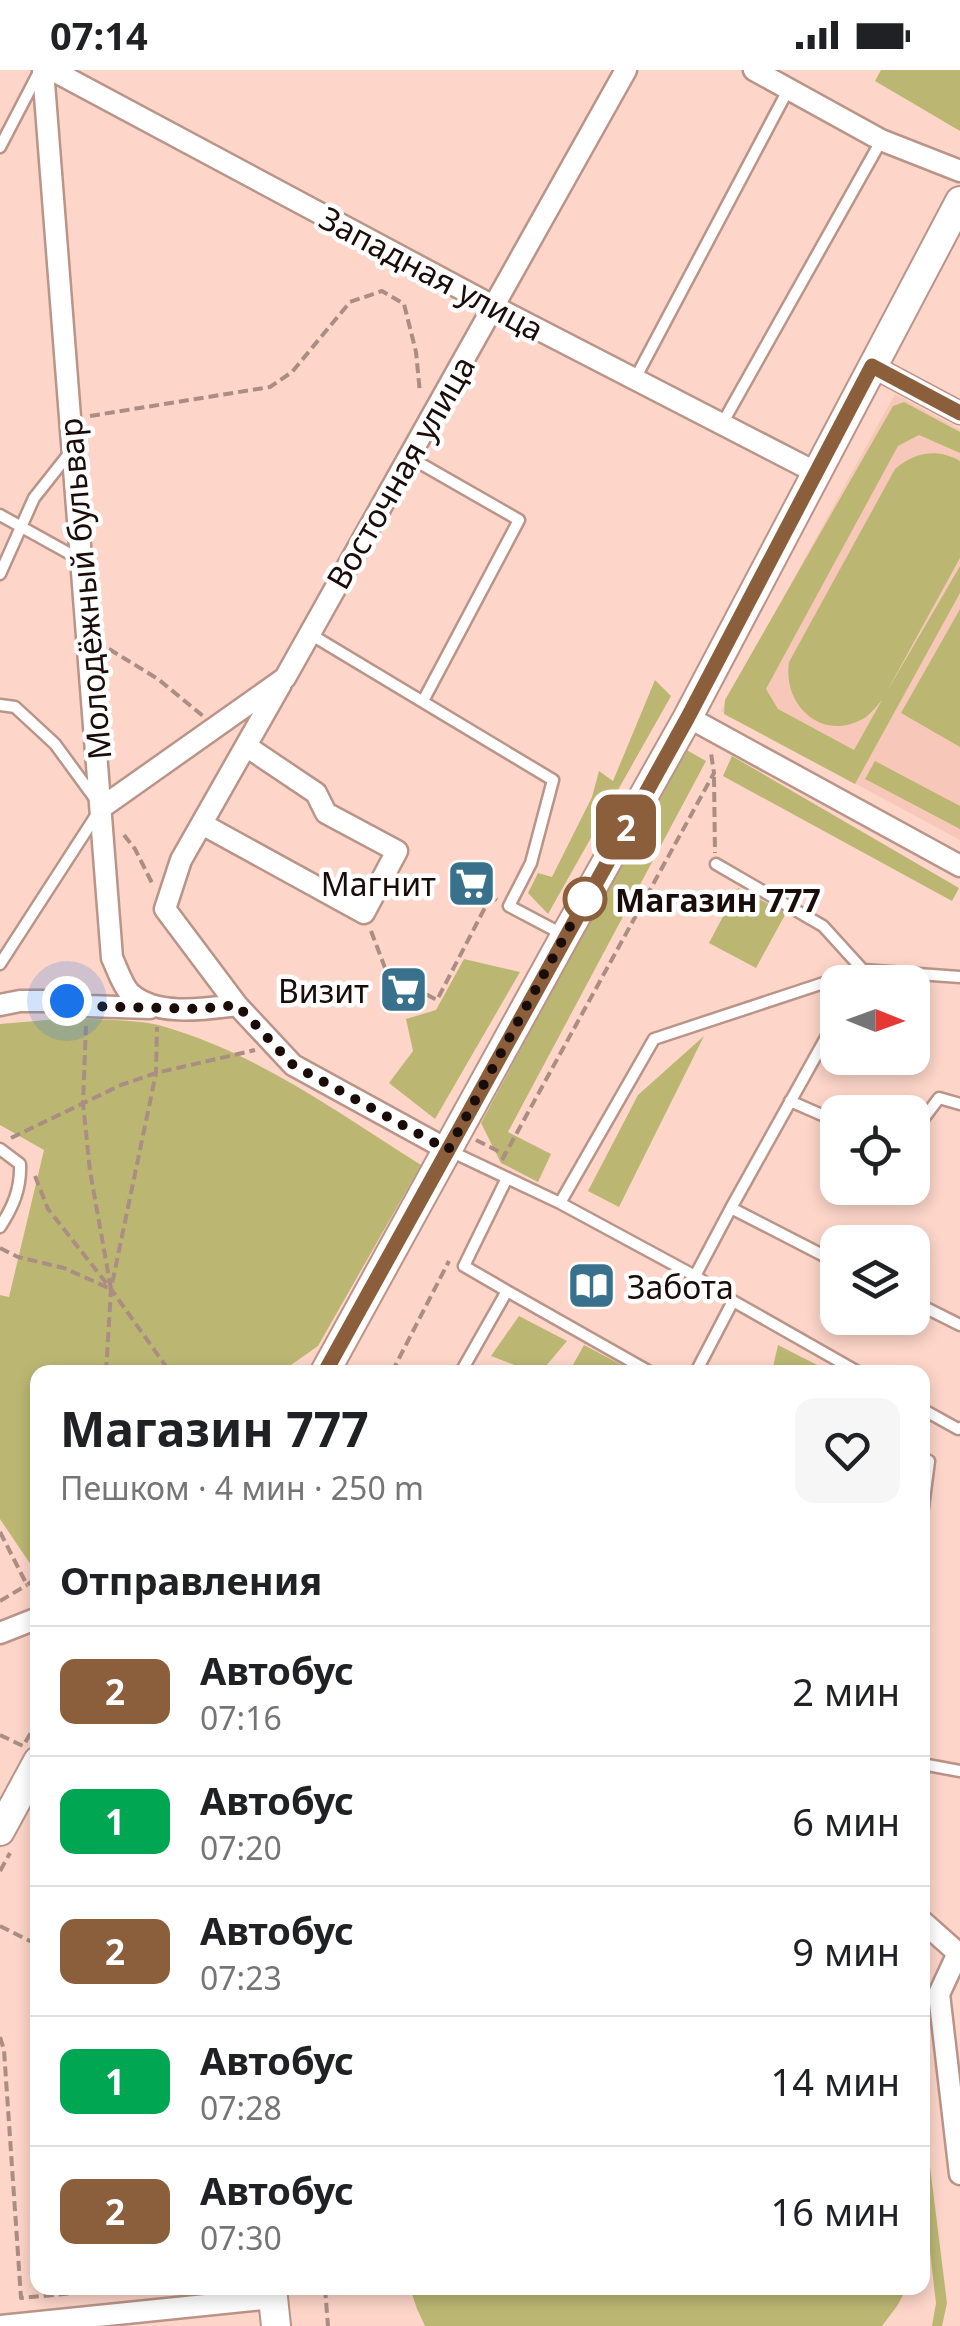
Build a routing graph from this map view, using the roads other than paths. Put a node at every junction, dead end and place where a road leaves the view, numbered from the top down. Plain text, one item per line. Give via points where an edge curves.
1 (41, 70) edge
2 (52, 70) edge
3 (626, 70) edge
4 (754, 70) edge
5 (788, 89) junction
6 (881, 140) junction
7 (0, 147) edge
8 (960, 171) edge
9 (960, 200) edge
10 (495, 307) junction
11 (872, 366) junction
12 (635, 379) junction
13 (960, 413) edge
14 (722, 424) junction
15 (73, 449) junction
16 (408, 457) junction
17 (815, 472) junction
18 (0, 515) edge
19 (21, 527) junction
20 (82, 560) junction
21 (0, 574) edge
22 (310, 633) junction
23 (285, 678) junction
24 (422, 701) junction
25 (0, 705) edge
26 (698, 722) junction
27 (246, 746) junction
28 (101, 808) junction
29 (202, 824) junction
30 (716, 864) road end
31 (960, 866) edge
32 (565, 936) junction
33 (0, 964) edge
34 (859, 965) edge
35 (930, 975) edge
36 (960, 977) edge
37 (820, 984) edge
38 (0, 1005) edge
39 (237, 1005) junction
40 (157, 1008) junction
41 (820, 1048) edge
42 (790, 1101) junction
43 (960, 1104) edge
44 (930, 1110) edge
45 (820, 1114) edge
46 (454, 1140) junction
47 (0, 1146) edge
48 (508, 1178) junction
49 (560, 1203) junction
50 (730, 1208) junction
51 (0, 1227) edge
52 (820, 1254) edge
53 (695, 1276) junction
54 (508, 1291) junction
55 (733, 1301) junction
56 (930, 1310) edge
57 (960, 1325) edge
58 (329, 1365) edge
59 (465, 1365) edge
60 (638, 1365) edge
61 (700, 1365) edge
62 (846, 1365) edge
63 (930, 1413) edge
64 (960, 1428) edge
65 (30, 1621) edge
66 (0, 1633) edge
67 (930, 1765) edge
68 (960, 1771) edge
69 (30, 1775) edge
70 (0, 1831) edge
71 (930, 1927) edge
72 (959, 1952) edge
73 (960, 2174) edge
74 (274, 2304) edge
75 (0, 2326) edge

1 - 7 lane
1 - 15 street, Молодёжный бульвар
2 - 10 street, Западная улица
3 - 10 street, Восточная улица
4 - 5 street
5 - 6 street
5 - 12 lane
6 - 8 street
6 - 14 lane
9 - 11 street
10 - 12 street, Западная улица
10 - 16 street, Восточная улица
11 - 13 street
11 - 17 street
12 - 14 street, Западная улица
14 - 17 street, Западная улица
15 - 19 lane via 34,498
15 - 20 street, Молодёжный бульвар
16 - 22 street, Восточная улица
16 - 24 lane via 519,520
17 - 26 street
18 - 19 lane
19 - 20 lane
19 - 21 lane
20 - 28 street, Молодёжный бульвар
22 - 23 street, Восточная улица
22 - 24 lane
23 - 27 street
23 - 28 street, Восточная улица
24 - 32 lane via 553,780 531,863 509,906
25 - 28 lane via 15,707 55,744
26 - 31 street
26 - 32 street
27 - 29 street
27 - 29 street via 316,793 326,814 397,851 364,913
28 - 33 lane
28 - 40 street, Молодёжный бульвар via 112,958 129,992
29 - 39 street via 165,909
30 - 34 lane via 822,926
32 - 46 street
35 - 36 lane
37 - 49 lane via 654,1039
38 - 40 street via 67,1001
39 - 40 street
39 - 46 street via 293,1065
41 - 42 lane
42 - 45 lane
42 - 50 lane
43 - 44 lane via 939,1098
46 - 48 lane
46 - 58 street
47 - 51 lane via 20,1164 21,1178
48 - 49 lane
48 - 54 lane via 464,1266
49 - 53 lane
50 - 52 lane
50 - 53 lane
53 - 55 lane
54 - 59 lane
54 - 60 lane
55 - 61 lane
55 - 62 lane
56 - 57 lane
63 - 64 lane
65 - 66 street
67 - 68 lane
69 - 70 street
71 - 72 street
72 - 73 street via 939,1994
74 - 75 street

